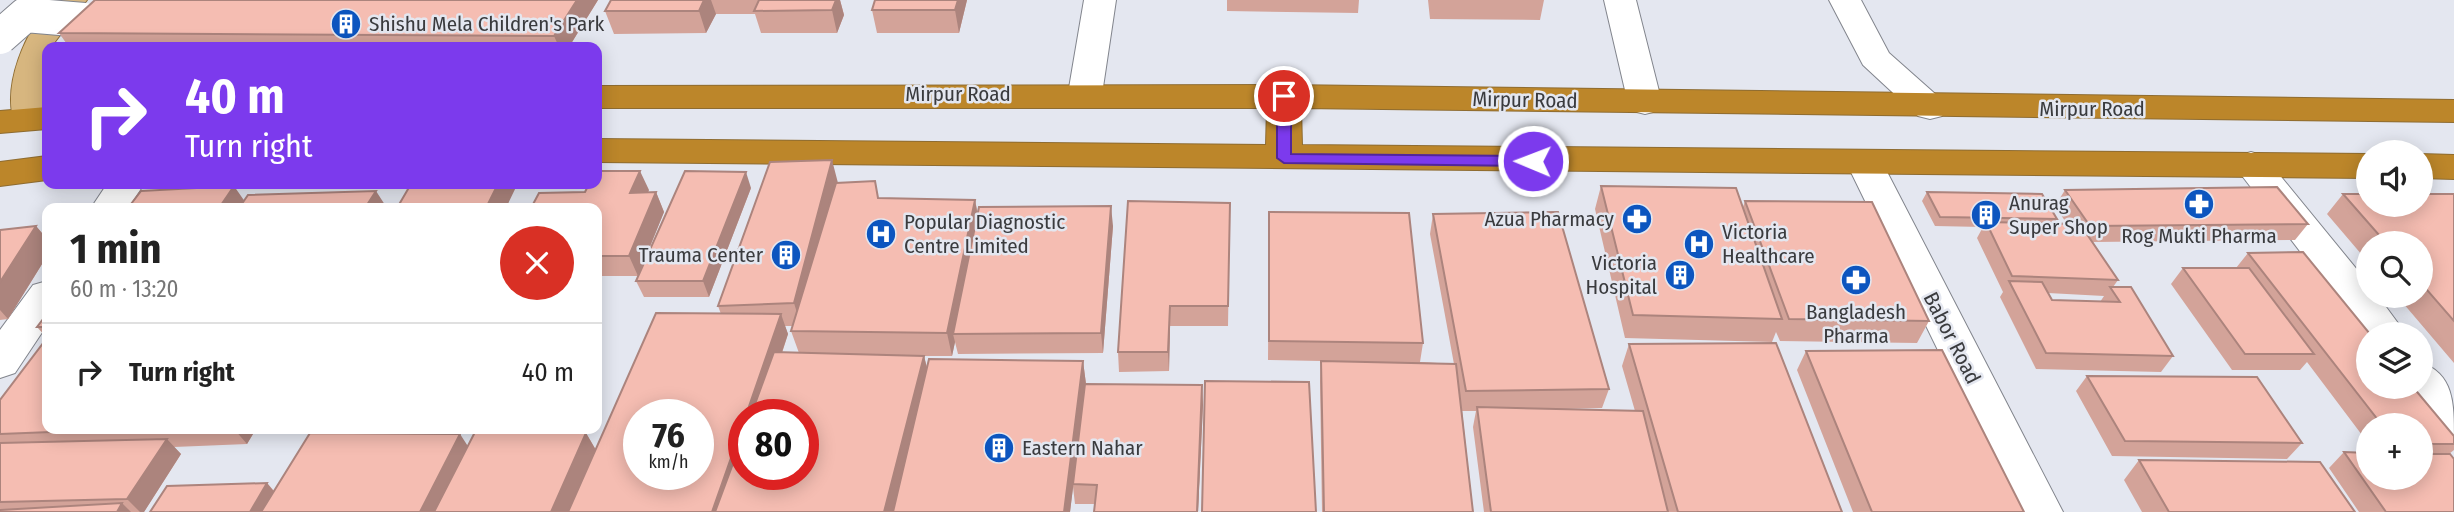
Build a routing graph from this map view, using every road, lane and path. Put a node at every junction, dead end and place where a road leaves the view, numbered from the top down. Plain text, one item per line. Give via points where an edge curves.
1 (1100, 0) edge
2 (1620, 0) edge
3 (1845, 0) edge
4 (78, 10) edge
5 (0, 37) edge
6 (1085, 94) junction
7 (1284, 96) junction
8 (602, 97) edge
9 (1645, 103) junction
10 (1930, 108) junction
11 (2454, 111) edge
12 (25, 120) edge
13 (602, 151) edge
14 (1284, 158) junction
15 (1865, 164) junction
16 (2251, 164) junction
17 (2356, 166) edge
18 (2433, 166) edge
19 (2454, 167) edge
20 (42, 169) edge
21 (0, 174) edge
22 (42, 302) edge
23 (2376, 322) edge
24 (0, 362) edge
25 (2433, 394) edge
26 (2454, 420) edge
27 (2040, 512) edge

1 - 6 street
2 - 9 street
3 - 10 street via 1875,58
4 - 5 street, bridge via 25,15
4 - 12 main road via 51,20 35,43 23,89
6 - 7 highway, Mirpur Road
6 - 8 highway, Mirpur Road
7 - 9 highway, Mirpur Road
7 - 14 highway
9 - 10 highway, Mirpur Road
10 - 11 highway, Mirpur Road
13 - 14 highway
14 - 15 highway
15 - 16 highway
15 - 27 street, Babor Road
16 - 17 highway
16 - 23 street
18 - 19 highway
20 - 21 highway
22 - 24 street
25 - 26 street

